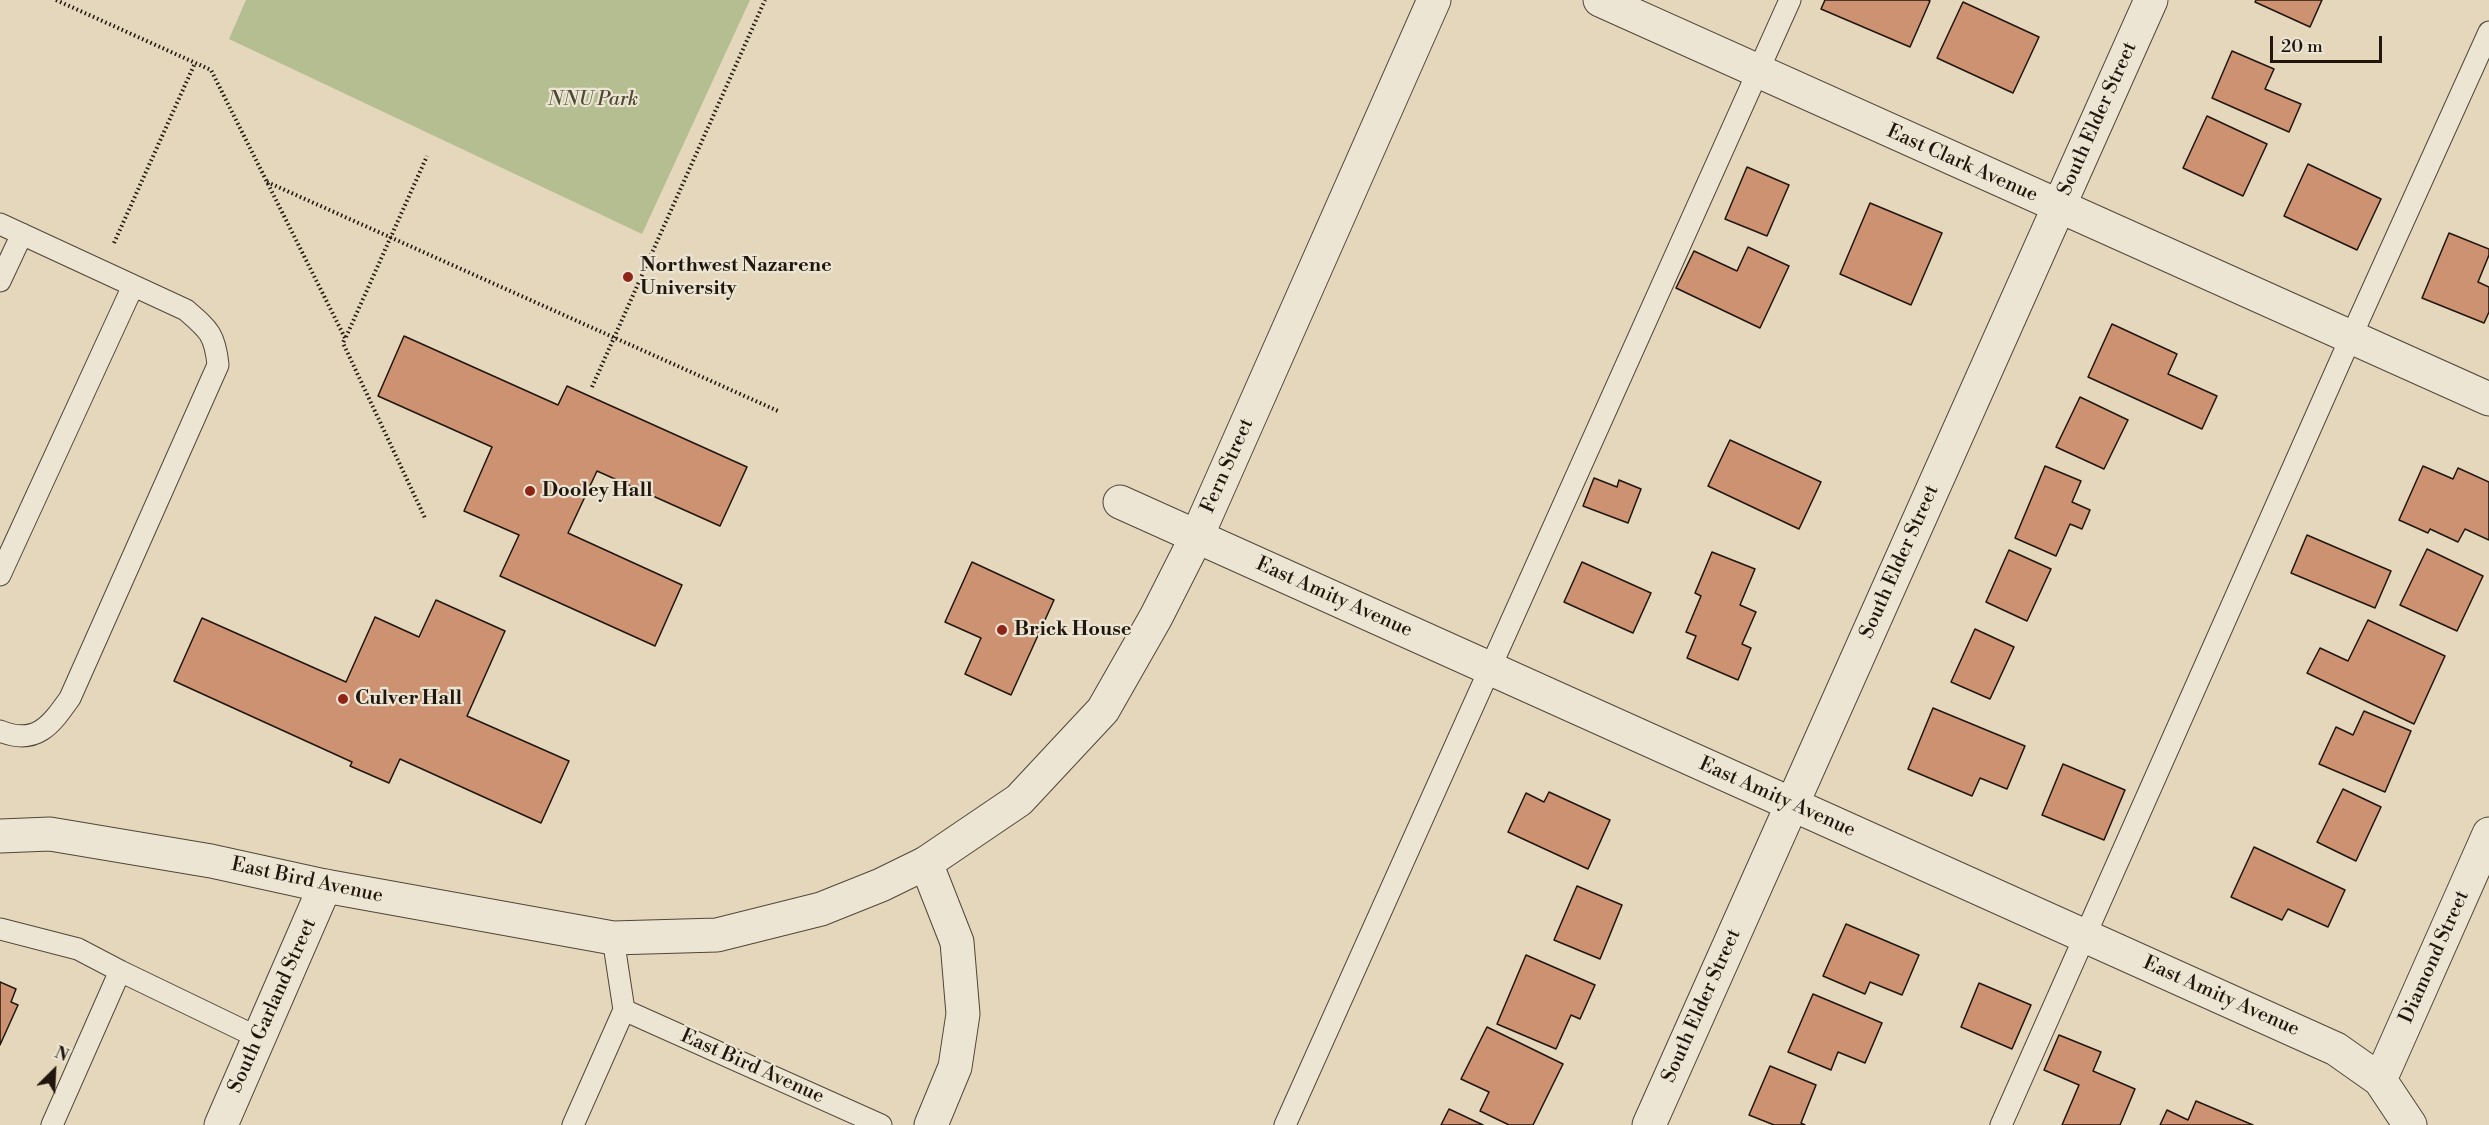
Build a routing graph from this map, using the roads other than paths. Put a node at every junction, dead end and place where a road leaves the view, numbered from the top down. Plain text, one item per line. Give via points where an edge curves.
1 (1434, 0) edge
2 (1600, 0) edge
3 (1790, 0) edge
4 (2151, 0) edge
5 (2489, 32) edge
6 (1758, 71) junction
7 (2058, 207) junction
8 (0, 224) edge
9 (22, 234) junction
10 (0, 281) edge
11 (133, 286) junction
12 (2350, 337) junction
13 (2489, 399) edge
14 (1120, 502) dead end
15 (1197, 536) junction
16 (0, 575) edge
17 (1490, 668) junction
18 (0, 731) edge
19 (1792, 805) junction
20 (2489, 834) edge
21 (0, 836) edge
22 (926, 863) junction
23 (325, 886) junction
24 (0, 929) edge
25 (2084, 935) junction
26 (613, 938) junction
27 (120, 971) junction
28 (624, 1010) junction
29 (259, 1038) junction
30 (2380, 1080) junction
31 (52, 1125) edge
32 (221, 1125) edge
33 (573, 1125) edge
34 (881, 1125) edge
35 (931, 1125) edge
36 (1285, 1125) edge
37 (1649, 1125) edge
38 (2001, 1125) edge
39 (2410, 1125) edge

1 - 15 street, Fern Street
2 - 6 street, East Clark Avenue
3 - 6 lane
4 - 7 street, South Elder Street
5 - 12 lane
6 - 7 street, East Clark Avenue
6 - 17 lane
7 - 12 street, East Clark Avenue
7 - 19 street, South Elder Street
8 - 9 lane
9 - 10 lane
9 - 11 lane
11 - 16 lane
11 - 18 lane via 186,310 205,326 216,344 219,364 70,698 55,720 38,733 16,738
12 - 13 street, East Clark Avenue
12 - 25 lane
14 - 15 street, East Amity Avenue
15 - 17 street, East Amity Avenue
15 - 22 street, Fern Street via 1103,710 1019,800
17 - 19 street, East Amity Avenue
17 - 36 lane
19 - 25 street, East Amity Avenue
19 - 37 street, South Elder Street
20 - 30 street, Diamond Street
21 - 23 street, East Bird Avenue via 50,834 212,861
22 - 26 street, East Bird Avenue via 821,909 717,935
22 - 35 street via 957,942 963,1014 955,1067
23 - 26 street, East Bird Avenue
23 - 29 street, South Garland Street
24 - 27 lane via 78,949
25 - 30 street, East Amity Avenue via 2336,1049
25 - 38 lane
26 - 28 lane
27 - 29 lane
27 - 31 lane
28 - 33 lane
28 - 34 lane, East Bird Avenue
29 - 32 street, South Garland Street
30 - 39 street, East Amity Avenue

